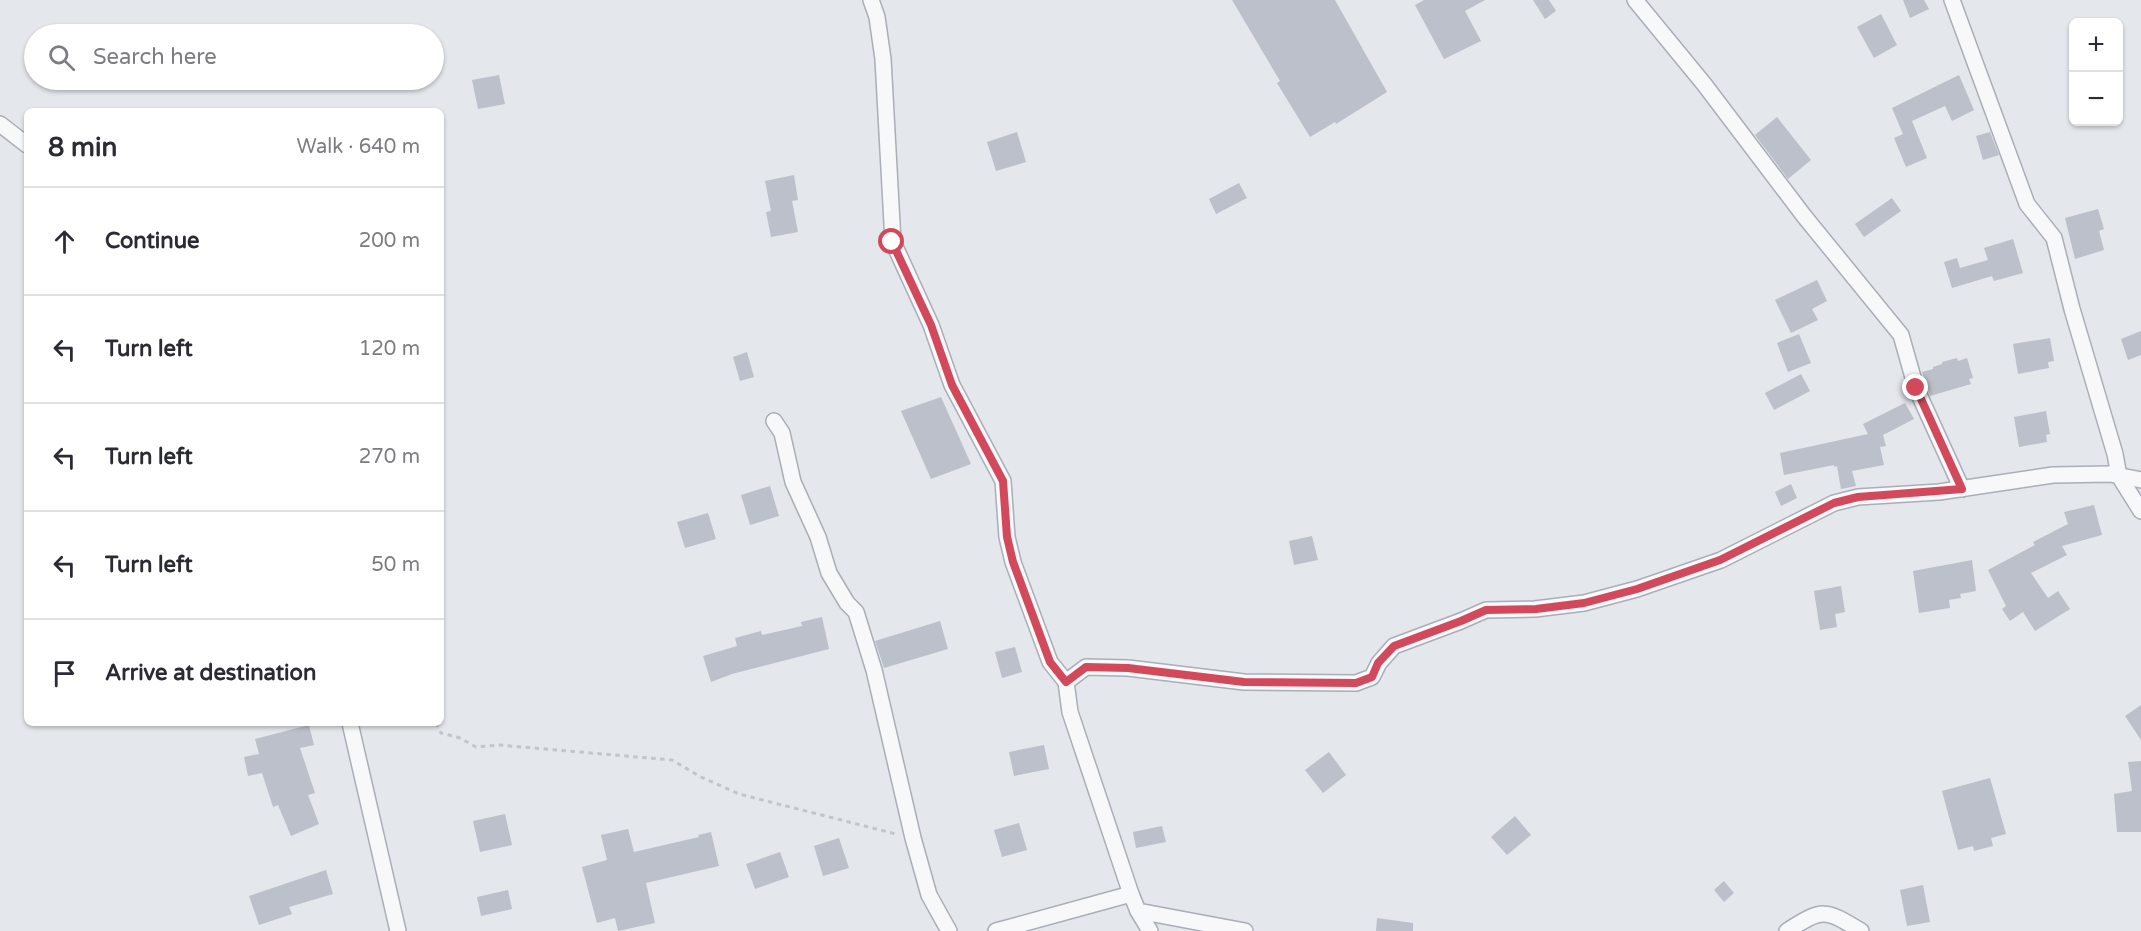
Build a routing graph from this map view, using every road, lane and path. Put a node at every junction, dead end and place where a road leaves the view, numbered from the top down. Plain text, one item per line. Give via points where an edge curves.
1 (871, 0) edge
2 (1635, 0) edge
3 (1952, 0) edge
4 (0, 124) edge
5 (24, 143) edge
6 (774, 421) dead end
7 (2119, 476) junction
8 (2141, 480) edge
9 (1962, 489) junction
10 (2141, 511) edge
11 (1066, 682) junction
12 (351, 726) edge
13 (438, 726) edge
14 (913, 838) junction
15 (1131, 894) junction
16 (1138, 910) junction
17 (398, 931) edge
18 (949, 931) edge
19 (996, 931) edge
20 (1150, 931) edge
21 (1245, 931) edge
22 (1787, 931) edge
23 (1861, 931) edge

1 - 11 street via 883,59 892,242 931,325 952,385 1003,481 1013,562 1050,662
2 - 9 street via 1901,335 1916,388
3 - 7 street via 2026,204 2054,238
4 - 5 street
6 - 14 street via 782,433 793,482 818,537 829,573 856,612 874,670
7 - 8 street
7 - 9 street via 2053,475
7 - 10 street
9 - 11 street via 1858,497 1834,503 1720,560 1637,589 1584,603 1486,610 1394,646 1378,663 1372,677 1356,683 1244,682 1096,667 1086,667
11 - 15 street via 1070,712
12 - 17 street
13 - 14 path via 441,733 476,747 500,745 672,760 739,794
14 - 18 street via 929,895
15 - 16 street
15 - 19 street
16 - 20 street
16 - 21 street
22 - 23 street via 1814,914 1824,913

